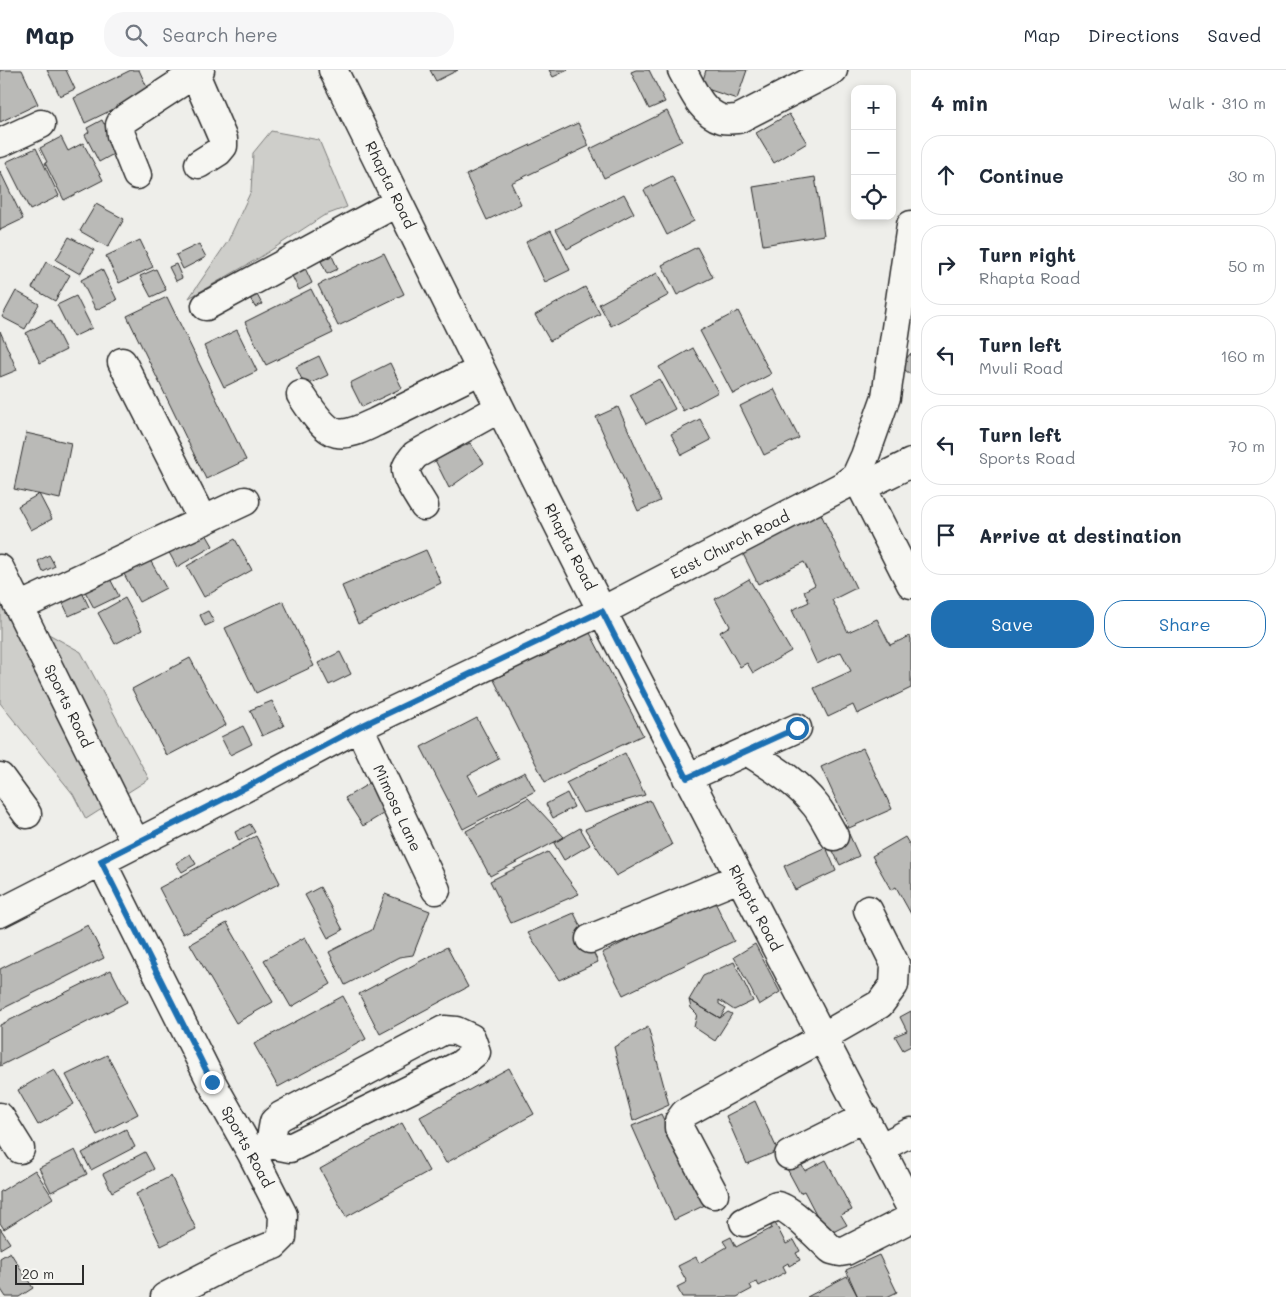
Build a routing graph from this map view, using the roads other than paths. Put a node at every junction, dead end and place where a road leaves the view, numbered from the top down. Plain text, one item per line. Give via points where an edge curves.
1 (333, 70) edge
2 (682, 70) edge
3 (833, 70) edge
4 (198, 72) edge
5 (42, 124) dead end
6 (0, 143) edge
7 (199, 164) dead end
8 (137, 175) dead end
9 (398, 202) junction
10 (911, 225) edge
11 (206, 306) dead end
12 (122, 362) dead end
13 (481, 370) junction
14 (301, 396) dead end
15 (500, 408) junction
16 (911, 463) edge
17 (859, 482) junction
18 (245, 501) dead end
19 (424, 506) dead end
20 (203, 521) junction
21 (0, 569) edge
22 (911, 584) edge
23 (19, 607) junction
24 (602, 611) junction
25 (359, 727) junction
26 (797, 728) dead end
27 (747, 751) junction
28 (0, 777) edge
29 (687, 778) junction
30 (27, 814) dead end
31 (834, 836) dead end
32 (136, 844) junction
33 (101, 861) junction
34 (739, 878) junction
35 (436, 890) dead end
36 (868, 910) dead end
37 (0, 913) edge
38 (590, 939) dead end
39 (903, 960) edge
40 (822, 1036) junction
41 (0, 1117) edge
42 (866, 1117) junction
43 (911, 1132) edge
44 (880, 1148) junction
45 (20, 1149) dead end
46 (261, 1149) junction
47 (789, 1155) dead end
48 (714, 1194) dead end
49 (911, 1208) edge
50 (911, 1218) edge
51 (744, 1222) dead end
52 (165, 1297) edge

1 - 9 street, Rhapta Road
2 - 3 street via 698,101 723,120 738,119
4 - 7 street via 223,140 218,152
4 - 8 street via 122,121 122,135
5 - 6 street
9 - 11 street
9 - 13 street, Rhapta Road
10 - 17 street via 886,396
12 - 20 street
13 - 14 street via 361,429 339,434 316,417
13 - 15 street, Rhapta Road
15 - 19 street via 409,462 406,469 408,478
15 - 24 street, Rhapta Road
16 - 17 street, East Church Road
17 - 22 street
17 - 24 street, East Church Road via 835,491
18 - 20 street
20 - 23 street
21 - 23 street, Sports Road
23 - 32 street, Sports Road
24 - 25 street, East Church Road
24 - 29 street, Rhapta Road
25 - 32 street, East Church Road
25 - 35 street, Mimosa Lane
26 - 27 street
27 - 29 street
27 - 31 street via 799,787
28 - 30 street
29 - 34 street, Rhapta Road
32 - 33 street, East Church Road
33 - 37 street, East Church Road
33 - 46 street, Sports Road via 212,1082
34 - 38 street
34 - 40 street, Rhapta Road
36 - 39 street
39 - 40 street via 894,985 880,1004
40 - 42 street, Rhapta Road
40 - 48 street via 685,1113 679,1121 679,1128
41 - 45 street
42 - 44 street, Rhapta Road
42 - 47 street
43 - 44 street
44 - 49 street, Rhapta Road
46 - 46 street via 290,1148 460,1065 476,1052 470,1038 456,1031 444,1030 281,1116 274,1122
46 - 52 street, Sports Road via 283,1215 282,1237 274,1245
50 - 51 street via 840,1252 832,1250 781,1206

